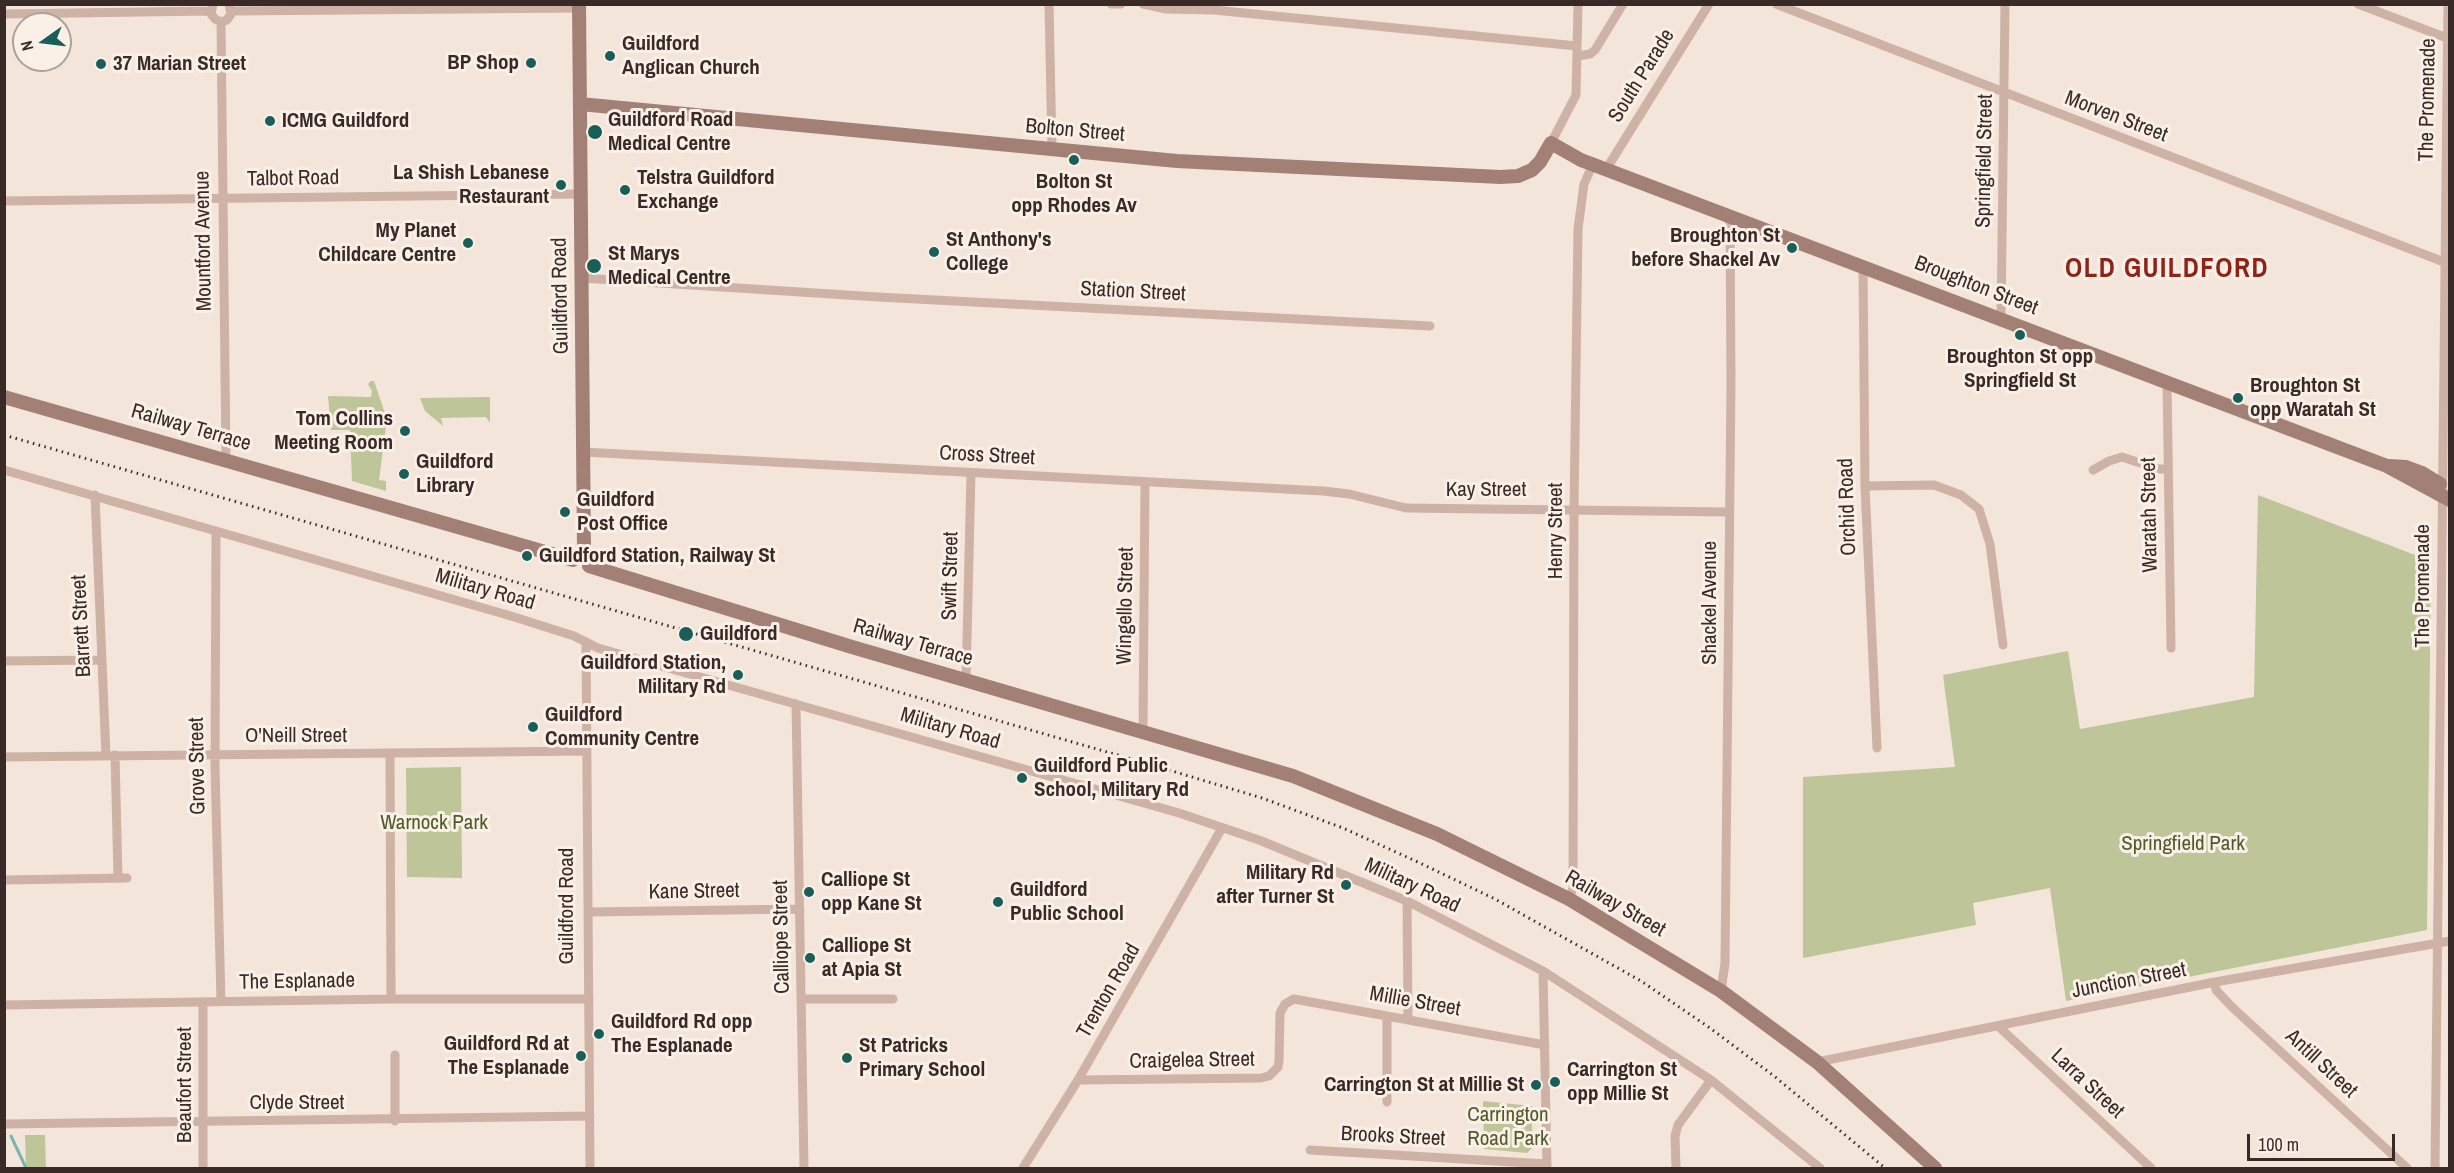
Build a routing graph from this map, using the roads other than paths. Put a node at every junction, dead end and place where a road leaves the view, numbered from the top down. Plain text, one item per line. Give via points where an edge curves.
1 (1049, 4) edge
2 (1111, 4) edge
3 (1121, 4) edge
4 (1143, 4) edge
5 (1578, 4) edge
6 (1623, 4) edge
7 (1709, 4) edge
8 (1776, 4) edge
9 (2005, 4) edge
10 (2358, 4) edge
11 (2448, 4) edge
12 (579, 6) edge
13 (212, 8) edge
14 (230, 8) edge
15 (4, 14) edge
16 (221, 22) junction
17 (2447, 38) junction
18 (1577, 51) junction
19 (2004, 94) junction
20 (580, 104) junction
21 (1551, 142) junction
22 (1052, 150) junction
23 (1587, 161) junction
24 (581, 194) junction
25 (222, 198) junction
26 (4, 201) edge
27 (1730, 215) junction
28 (2444, 262) junction
29 (1863, 265) junction
30 (582, 278) junction
31 (2001, 318) junction
32 (1430, 326) dead end
33 (2167, 382) junction
34 (4, 397) edge
35 (583, 452) junction
36 (226, 460) junction
37 (2167, 469) junction
38 (4, 470) edge
39 (2093, 470) dead end
40 (971, 472) junction
41 (1145, 482) junction
42 (1865, 486) junction
43 (2445, 493) edge
44 (95, 495) junction
45 (1388, 504) joint
46 (1574, 509) junction
47 (1728, 512) junction
48 (216, 531) junction
49 (578, 556) junction
50 (586, 642) junction
51 (2003, 645) dead end
52 (2171, 648) dead end
53 (102, 660) junction
54 (4, 661) edge
55 (966, 681) junction
56 (796, 704) junction
57 (1143, 731) junction
58 (1876, 748) dead end
59 (587, 751) junction
60 (390, 753) junction
61 (215, 754) junction
62 (111, 755) junction
63 (1226, 756) joint
64 (4, 757) edge
65 (1222, 828) junction
66 (4, 880) edge
67 (1569, 899) junction
68 (1407, 901) junction
69 (800, 909) junction
70 (589, 912) junction
71 (2450, 941) edge
72 (2439, 942) junction
73 (1543, 971) junction
74 (2215, 982) junction
75 (1721, 991) junction
76 (391, 999) junction
77 (589, 999) junction
78 (801, 999) junction
79 (893, 999) dead end
80 (221, 1001) junction
81 (203, 1002) junction
82 (4, 1005) edge
83 (1282, 1007) joint
84 (1387, 1016) junction
85 (1408, 1019) junction
86 (1998, 1026) junction
87 (1545, 1045) junction
88 (395, 1055) dead end
89 (1817, 1062) junction
90 (1078, 1080) junction
91 (1711, 1080) junction
92 (1387, 1102) dead end
93 (590, 1116) junction
94 (395, 1120) junction
95 (203, 1122) junction
96 (4, 1124) edge
97 (1310, 1150) dead end
98 (1547, 1166) edge
99 (203, 1168) edge
100 (590, 1168) edge
101 (804, 1168) edge
102 (1023, 1168) edge
103 (1676, 1168) edge
104 (1820, 1168) edge
105 (1935, 1168) edge
106 (2151, 1168) edge
107 (2408, 1168) edge
108 (2435, 1168) edge

1 - 22 street
2 - 3 street
4 - 18 street
5 - 18 street
6 - 18 street via 1595,50 1590,54
7 - 23 street, South Parade
8 - 19 street, Morven Street
9 - 19 street, Springfield Street
10 - 17 street
11 - 17 street, The Promenade
12 - 14 street
12 - 20 street, Guildford Road
13 - 15 street
13 - 16 street via 213,17
14 - 16 street via 227,20
16 - 25 street, Mountford Avenue
17 - 28 street, The Promenade
18 - 21 street via 1576,95
19 - 28 street, Morven Street
19 - 31 street, Springfield Street
20 - 22 street, Bolton Street
20 - 24 street, Guildford Road
21 - 22 street, Bolton Street via 1532,170 1500,177 1176,161
21 - 23 street, Broughton Street
23 - 27 street, Broughton Street
23 - 46 street, Henry Street via 1578,229
24 - 25 street, Talbot Road
24 - 30 street, Guildford Road
25 - 26 street, Talbot Road
25 - 36 street, Mountford Avenue
27 - 29 street, Broughton Street
27 - 47 street, Shackel Avenue
28 - 43 street, The Promenade
29 - 31 street, Broughton Street
29 - 42 street, Orchid Road
30 - 32 street, Station Street
30 - 35 street, Guildford Road
31 - 33 street, Broughton Street
33 - 37 street, Waratah Street
33 - 43 street, Broughton Street via 2387,466 2403,477
34 - 36 street, Railway Terrace
35 - 40 street, Cross Street
35 - 49 street, Guildford Road
36 - 49 street, Railway Terrace
37 - 39 street via 2122,457
37 - 52 street, Waratah Street
38 - 44 street, Military Road
40 - 41 street, Cross Street
40 - 55 street, Swift Street
41 - 45 street, Cross Street via 1323,491
41 - 57 street, Wingello Street
42 - 51 street via 1934,485 1961,495 1979,509 1990,544
42 - 58 street, Orchid Road
43 - 72 street, The Promenade
44 - 48 street, Military Road
44 - 53 street, Barrett Street
45 - 46 street, Kay Street via 1406,508
46 - 47 street, Kay Street
46 - 67 street, Henry Street via 1573,888
47 - 75 street, Shackel Avenue via 1725,963
48 - 50 street, Military Road via 511,616
48 - 61 street, Grove Street
49 - 55 street, Railway Terrace via 578,568 589,566
50 - 56 street, Military Road
50 - 59 street, Guildford Road
53 - 54 street
53 - 62 street, Barrett Street
55 - 57 street, Railway Terrace
56 - 65 street, Military Road
56 - 69 street, Calliope Street
57 - 63 street, Railway Terrace
59 - 60 street, O'Neill Street
59 - 70 street, Guildford Road
60 - 61 street, O'Neill Street
60 - 76 street
61 - 62 street, O'Neill Street
61 - 80 street, Grove Street
62 - 64 street, O'Neill Street
62 - 66 street, Barrett Street via 122,878
63 - 67 street, Railway Street via 1293,776 1437,834
65 - 68 street, Military Road
65 - 90 street, Trenton Road
67 - 75 street, Railway Street
68 - 73 street, Military Road
68 - 85 street
69 - 70 street, Kane Street
69 - 78 street, Calliope Street
70 - 77 street, Guildford Road
71 - 72 street, Junction Street
72 - 74 street, Junction Street
72 - 108 street, The Promenade
73 - 87 street
73 - 91 street, Military Road
74 - 86 street, Junction Street
74 - 107 street, Antill Street via 2216,990 2232,1007
75 - 89 street, Railway Street
76 - 77 street, The Esplanade
76 - 80 street, The Esplanade
77 - 93 street, Guildford Road
78 - 79 street
78 - 101 street, Calliope Street
80 - 81 street, The Esplanade
81 - 82 street, The Esplanade
81 - 95 street, Beaufort Street
83 - 84 street, Millie Street via 1289,1001 1300,1000
83 - 90 street, Craigelea Street via 1278,1067 1269,1076
84 - 85 street, Millie Street
84 - 92 street
85 - 87 street, Millie Street
86 - 89 street, Junction Street
86 - 106 street, Larra Street
87 - 98 street
88 - 94 street
89 - 105 street, Railway Street
90 - 102 street, Trenton Road
91 - 103 street via 1678,1125
91 - 104 street, Military Road
93 - 94 street, Clyde Street
93 - 100 street, Guildford Road
94 - 95 street, Clyde Street
95 - 96 street, Clyde Street
95 - 99 street, Beaufort Street
97 - 98 street, Brooks Street

